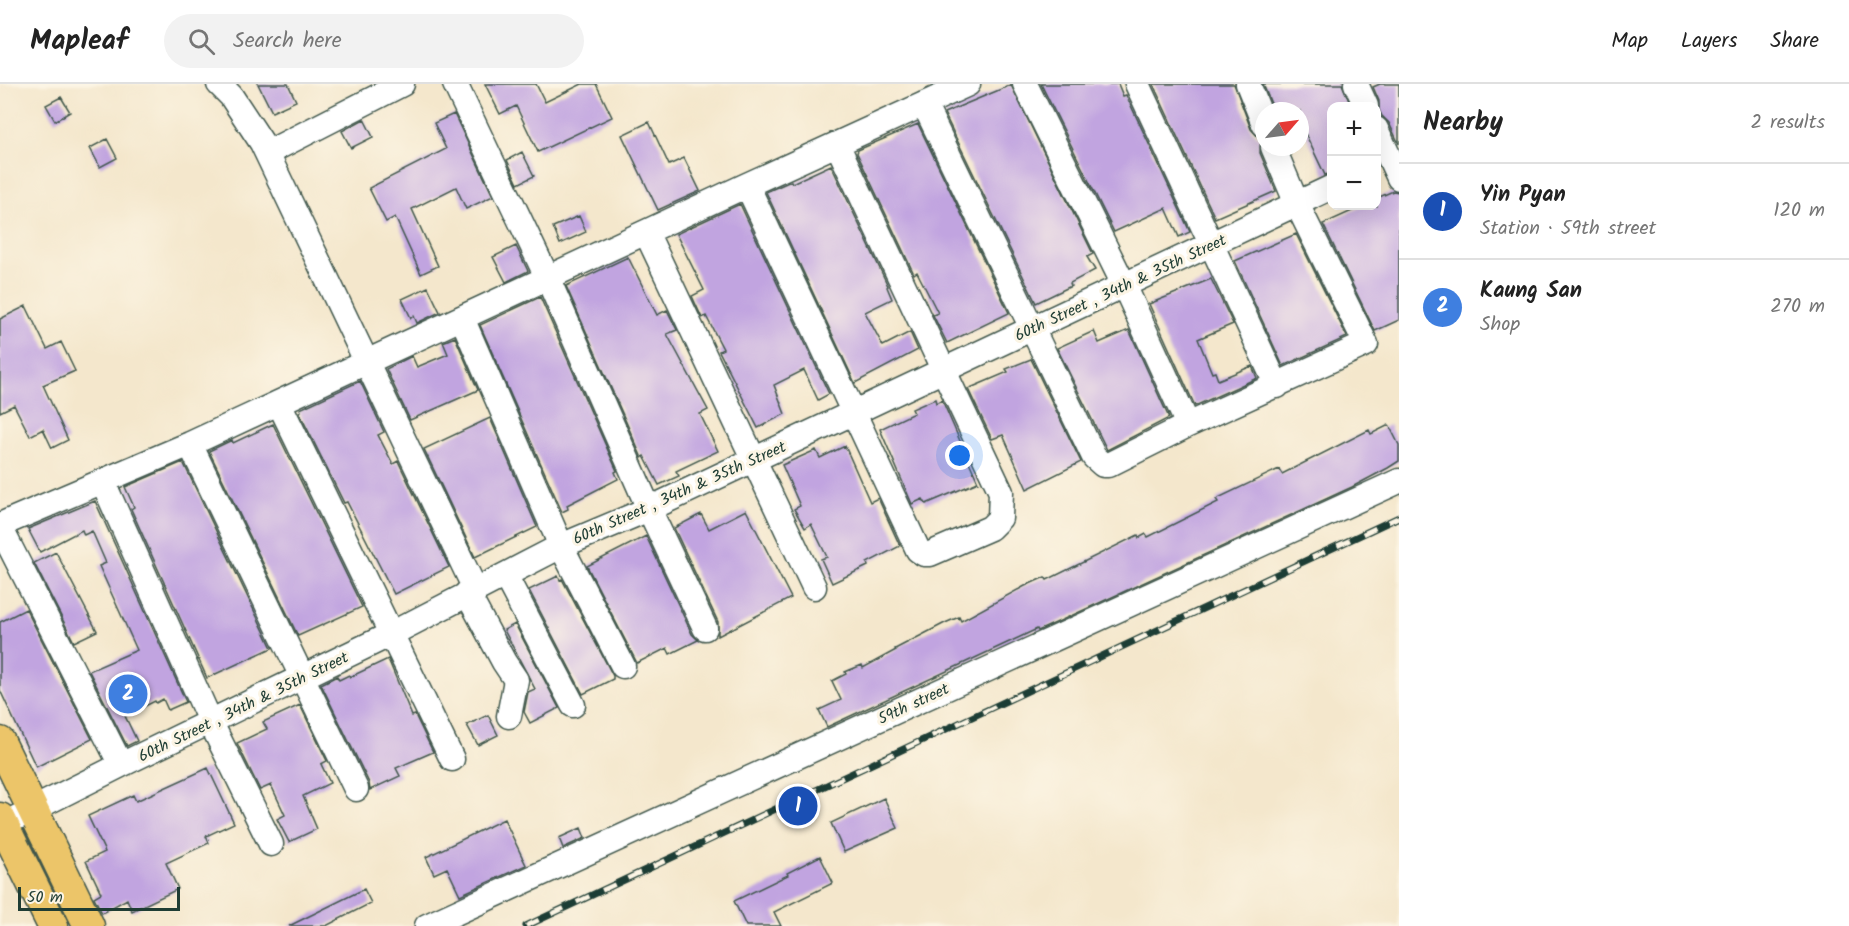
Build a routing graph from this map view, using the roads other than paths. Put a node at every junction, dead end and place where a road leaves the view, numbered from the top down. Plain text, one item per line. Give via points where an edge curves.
1 (219, 84) edge
2 (402, 84) edge
3 (455, 84) edge
4 (968, 84) edge
5 (1025, 84) edge
6 (1137, 84) edge
7 (1248, 84) edge
8 (1356, 84) edge
9 (1255, 102) edge
10 (1364, 102) edge
11 (924, 105) junction
12 (1381, 139) edge
13 (837, 144) junction
14 (267, 153) junction
15 (1277, 156) edge
16 (1391, 164) edge
17 (747, 185) junction
18 (1327, 189) edge
19 (1297, 204) junction
20 (646, 232) junction
21 (1211, 244) junction
22 (548, 279) junction
23 (1124, 285) junction
24 (462, 318) junction
25 (1032, 329) junction
26 (367, 361) junction
27 (943, 370) junction
28 (1277, 386) junction
29 (279, 404) junction
30 (853, 413) junction
31 (1188, 425) junction
32 (190, 444) junction
33 (754, 459) junction
34 (1399, 481) edge
35 (103, 482) junction
36 (649, 509) junction
37 (0, 526) edge
38 (561, 546) junction
39 (504, 575) junction
40 (814, 588) dead end
41 (471, 591) junction
42 (705, 628) dead end
43 (392, 634) junction
44 (623, 666) dead end
45 (302, 677) junction
46 (573, 705) dead end
47 (509, 716) dead end
48 (210, 721) junction
49 (0, 742) edge
50 (452, 759) dead end
51 (121, 765) junction
52 (356, 789) dead end
53 (33, 810) junction
54 (1, 823) edge
55 (271, 844) dead end
56 (53, 926) edge
57 (89, 926) edge
58 (428, 926) edge

1 - 14 street
2 - 14 street
3 - 22 street
4 - 11 street
5 - 23 street
6 - 21 street
7 - 9 street
8 - 10 street
11 - 13 street
11 - 25 street
12 - 16 street
13 - 17 street
13 - 27 street
14 - 26 street
15 - 19 street
17 - 20 street
17 - 30 street
18 - 19 street, 60th Street , 34th & 35th Street
19 - 21 street, 60th Street , 34th & 35th Street
19 - 28 street via 1366,344
20 - 22 street
20 - 33 street
21 - 23 street, 60th Street , 34th & 35th Street
21 - 28 street
22 - 24 street
22 - 36 street
23 - 25 street, 60th Street , 34th & 35th Street
23 - 31 street
24 - 26 street
24 - 38 street
25 - 27 street, 60th Street , 34th & 35th Street
25 - 31 street via 1094,457 1103,465
26 - 29 street
26 - 41 street
27 - 30 street, 60th Street , 34th & 35th Street
27 - 30 street via 1001,492 1000,518 990,528 930,554 918,550
28 - 31 street
29 - 32 street
29 - 43 street
30 - 33 street, 60th Street , 34th & 35th Street
32 - 35 street
32 - 45 street
33 - 36 street, 60th Street , 34th & 35th Street
33 - 40 street
34 - 58 street, 59th street
35 - 37 street
35 - 48 street
36 - 38 street, 60th Street , 34th & 35th Street
36 - 42 street
37 - 51 street
38 - 39 street, 60th Street , 34th & 35th Street
38 - 44 street
39 - 41 street, 60th Street , 34th & 35th Street
39 - 46 street
41 - 43 street, 60th Street , 34th & 35th Street
41 - 47 street via 516,680
43 - 45 street, 60th Street , 34th & 35th Street
43 - 50 street
45 - 48 street, 60th Street , 34th & 35th Street
45 - 52 street
48 - 51 street, 60th Street , 34th & 35th Street
48 - 55 street
49 - 53 main road
51 - 53 street, 60th Street , 34th & 35th Street
53 - 54 street, 60th Street , 34th & 35th Street
53 - 57 main road
54 - 56 main road

